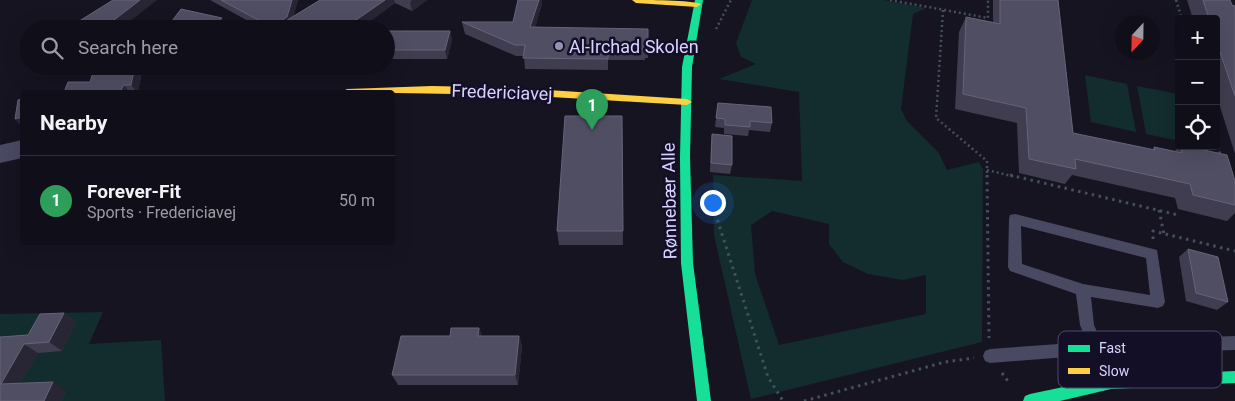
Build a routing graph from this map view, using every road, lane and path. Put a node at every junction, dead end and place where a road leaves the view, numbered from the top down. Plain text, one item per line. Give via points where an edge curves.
1 (636, 0) edge
2 (890, 0) edge
3 (988, 0) edge
4 (1176, 0) edge
5 (698, 2) edge
6 (942, 10) junction
7 (1181, 15) edge
8 (395, 90) edge
9 (687, 102) junction
10 (20, 149) edge
11 (1219, 150) edge
12 (0, 154) edge
13 (1222, 158) edge
14 (987, 170) junction
15 (709, 192) dead end
16 (1159, 210) junction
17 (1178, 214) dead end
18 (1235, 251) edge
19 (1083, 290) junction
20 (1090, 331) edge
21 (1222, 343) edge
22 (1235, 343) edge
23 (1058, 351) edge
24 (990, 356) junction
25 (1235, 377) edge
26 (1222, 378) edge
27 (1011, 386) dead end
28 (1088, 388) edge
29 (704, 401) edge
30 (783, 401) edge
31 (804, 401) edge
32 (1030, 401) edge

1 - 5 street
2 - 6 path
3 - 6 path via 988,18
4 - 7 path
5 - 9 street, Rønnebær Alle via 687,68
6 - 14 path via 936,118 987,161
8 - 9 street, Fredericiavej via 527,91
9 - 29 street, Rønnebær Alle via 687,263
10 - 12 street
11 - 13 path
14 - 16 path
14 - 24 path
15 - 30 path via 768,377
16 - 17 path
16 - 18 path via 1164,234
19 - 19 lane via 1015,268 1015,219 1152,254 1158,302
19 - 20 lane
21 - 22 lane
23 - 24 lane
24 - 27 path
24 - 31 path via 946,362
25 - 26 street
28 - 32 street

